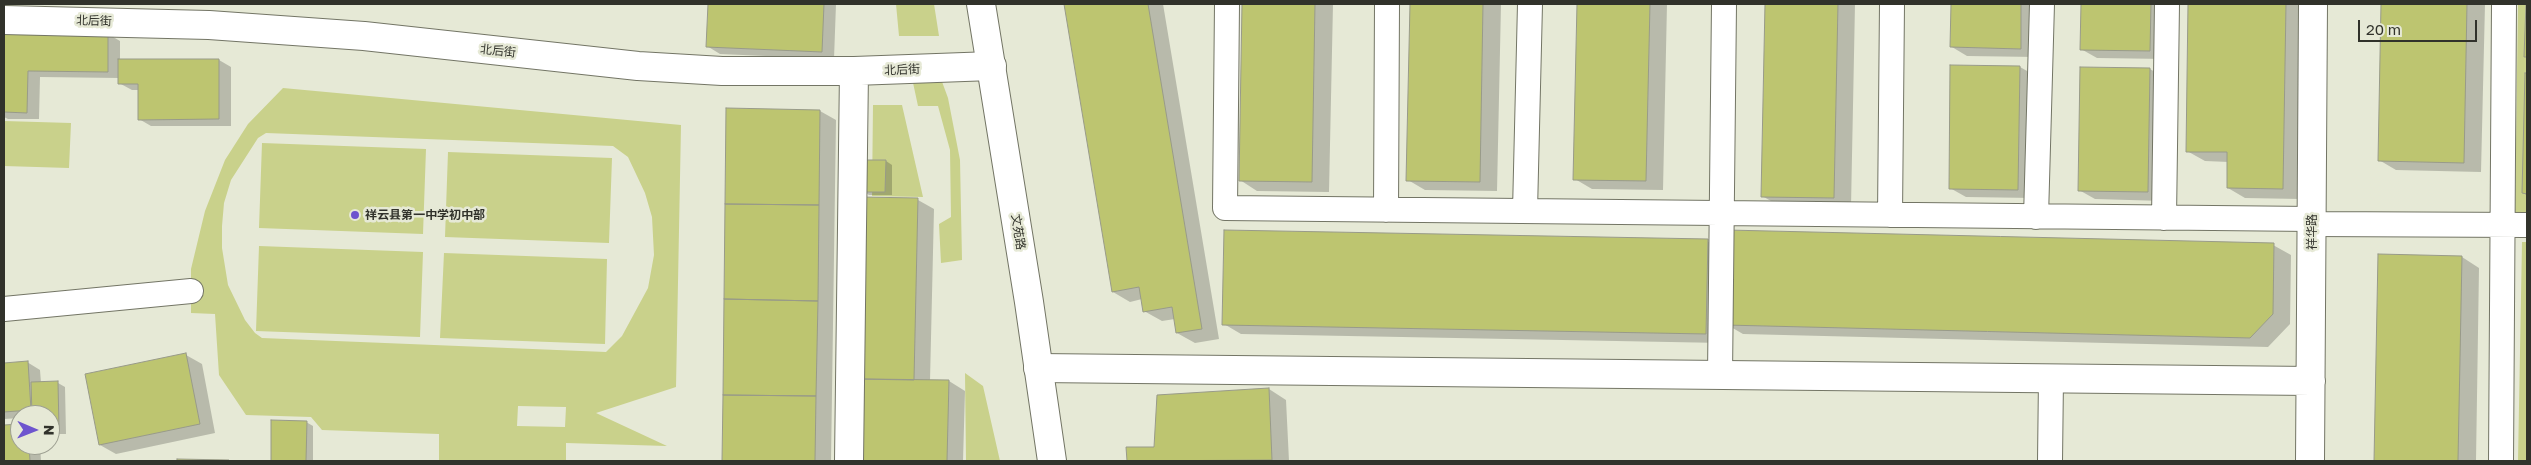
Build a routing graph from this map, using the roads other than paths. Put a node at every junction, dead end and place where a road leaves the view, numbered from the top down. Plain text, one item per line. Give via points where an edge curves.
1 (982, 4) edge
2 (1227, 4) edge
3 (1387, 4) edge
4 (1530, 4) edge
5 (1724, 4) edge
6 (1892, 4) edge
7 (2042, 4) edge
8 (2167, 4) edge
9 (2313, 4) edge
10 (2504, 4) edge
11 (4, 20) edge
12 (992, 66) junction
13 (854, 71) junction
14 (1386, 210) junction
15 (1525, 211) junction
16 (1722, 214) junction
17 (1890, 215) junction
18 (2036, 217) junction
19 (2164, 218) junction
20 (2312, 221) junction
21 (2503, 225) junction
22 (2527, 225) edge
23 (191, 291) dead end
24 (4, 309) edge
25 (1038, 368) junction
26 (1720, 375) junction
27 (2050, 378) junction
28 (2311, 381) junction
29 (849, 461) edge
30 (1052, 461) edge
31 (2050, 461) edge
32 (2310, 461) edge
33 (2501, 461) edge

1 - 12 street, 文苑路
2 - 14 lane via 1225,208
3 - 14 lane
4 - 15 lane
5 - 16 lane
6 - 17 lane
7 - 18 lane
8 - 19 lane
9 - 20 street, 祥华路
10 - 21 lane
11 - 13 street, 北后街 via 209,25 364,36 638,66 722,71
12 - 13 street, 北后街
12 - 25 street, 文苑路
13 - 29 street
14 - 15 lane
15 - 16 lane
16 - 17 lane
16 - 26 lane
17 - 18 lane
18 - 19 lane
19 - 20 lane
20 - 21 lane
20 - 28 street, 祥华路
21 - 22 lane
21 - 33 lane
23 - 24 lane
25 - 26 street
25 - 30 street, 文苑路
26 - 27 street
27 - 28 street
27 - 31 lane
28 - 32 street, 祥华路

